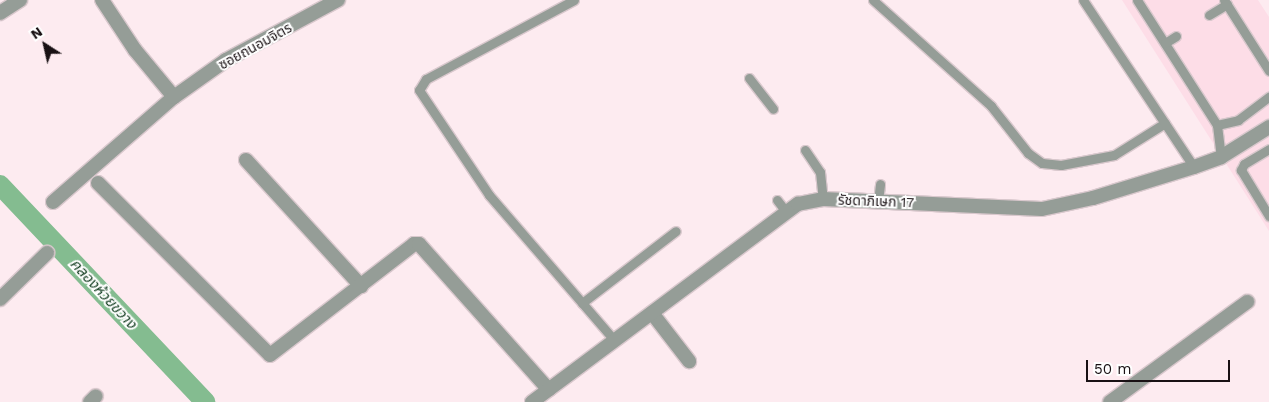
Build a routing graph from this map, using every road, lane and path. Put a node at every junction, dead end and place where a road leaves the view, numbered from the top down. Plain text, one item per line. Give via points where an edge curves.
1 (20, 0) edge
2 (102, 0) edge
3 (338, 0) edge
4 (574, 0) edge
5 (872, 0) edge
6 (1083, 0) edge
7 (1137, 0) edge
8 (1225, 2) edge
9 (0, 13) edge
10 (1209, 15) dead end
11 (1176, 36) dead end
12 (1165, 43) junction
13 (1269, 71) edge
14 (749, 78) dead end
15 (174, 97) junction
16 (1269, 97) edge
17 (773, 108) dead end
18 (1165, 123) junction
19 (1217, 125) junction
20 (1269, 127) edge
21 (1269, 149) edge
22 (805, 150) dead end
23 (1221, 157) junction
24 (246, 160) dead end
25 (1194, 167) junction
26 (98, 183) dead end
27 (880, 184) dead end
28 (822, 199) junction
29 (777, 200) dead end
30 (878, 201) junction
31 (53, 202) dead end
32 (787, 213) junction
33 (1269, 216) edge
34 (676, 231) dead end
35 (47, 253) dead end
36 (360, 286) junction
37 (1, 296) edge
38 (1247, 302) dead end
39 (582, 303) junction
40 (652, 313) junction
41 (614, 341) junction
42 (689, 361) dead end
43 (549, 390) junction
44 (532, 402) edge
45 (1110, 402) edge

1 - 9 street
2 - 15 street via 135,50
3 - 15 street, ซอยถนอมจิตร via 226,60
4 - 39 lane via 426,79 419,90 489,195
5 - 18 lane via 991,106 1028,153 1042,162 1061,164 1114,155
6 - 18 lane
7 - 12 lane
8 - 10 lane
8 - 13 lane
11 - 12 lane
12 - 19 lane
14 - 17 lane
15 - 31 street, ซอยถนอมจิตร
16 - 19 lane via 1238,120
18 - 25 lane
19 - 23 lane
20 - 23 street, รัชดาภิเษก 17
21 - 33 lane via 1244,164 1241,170
22 - 28 lane via 820,172
23 - 25 street, รัชดาภิเษก 17
24 - 36 street
25 - 30 street, รัชดาภิเษก 17 via 1093,198 1042,209
26 - 36 street via 270,355
27 - 30 lane
28 - 30 street, รัชดาภิเษก 17
28 - 32 street, รัชดาภิเษก 17 via 798,204
29 - 32 lane
32 - 40 street, รัชดาภิเษก 17
34 - 39 lane
35 - 37 street
36 - 43 street via 411,245 419,244
38 - 45 street
39 - 41 lane
40 - 41 street, รัชดาภิเษก 17
40 - 42 street
41 - 43 street, รัชดาภิเษก 17
43 - 44 street, รัชดาภิเษก 17

